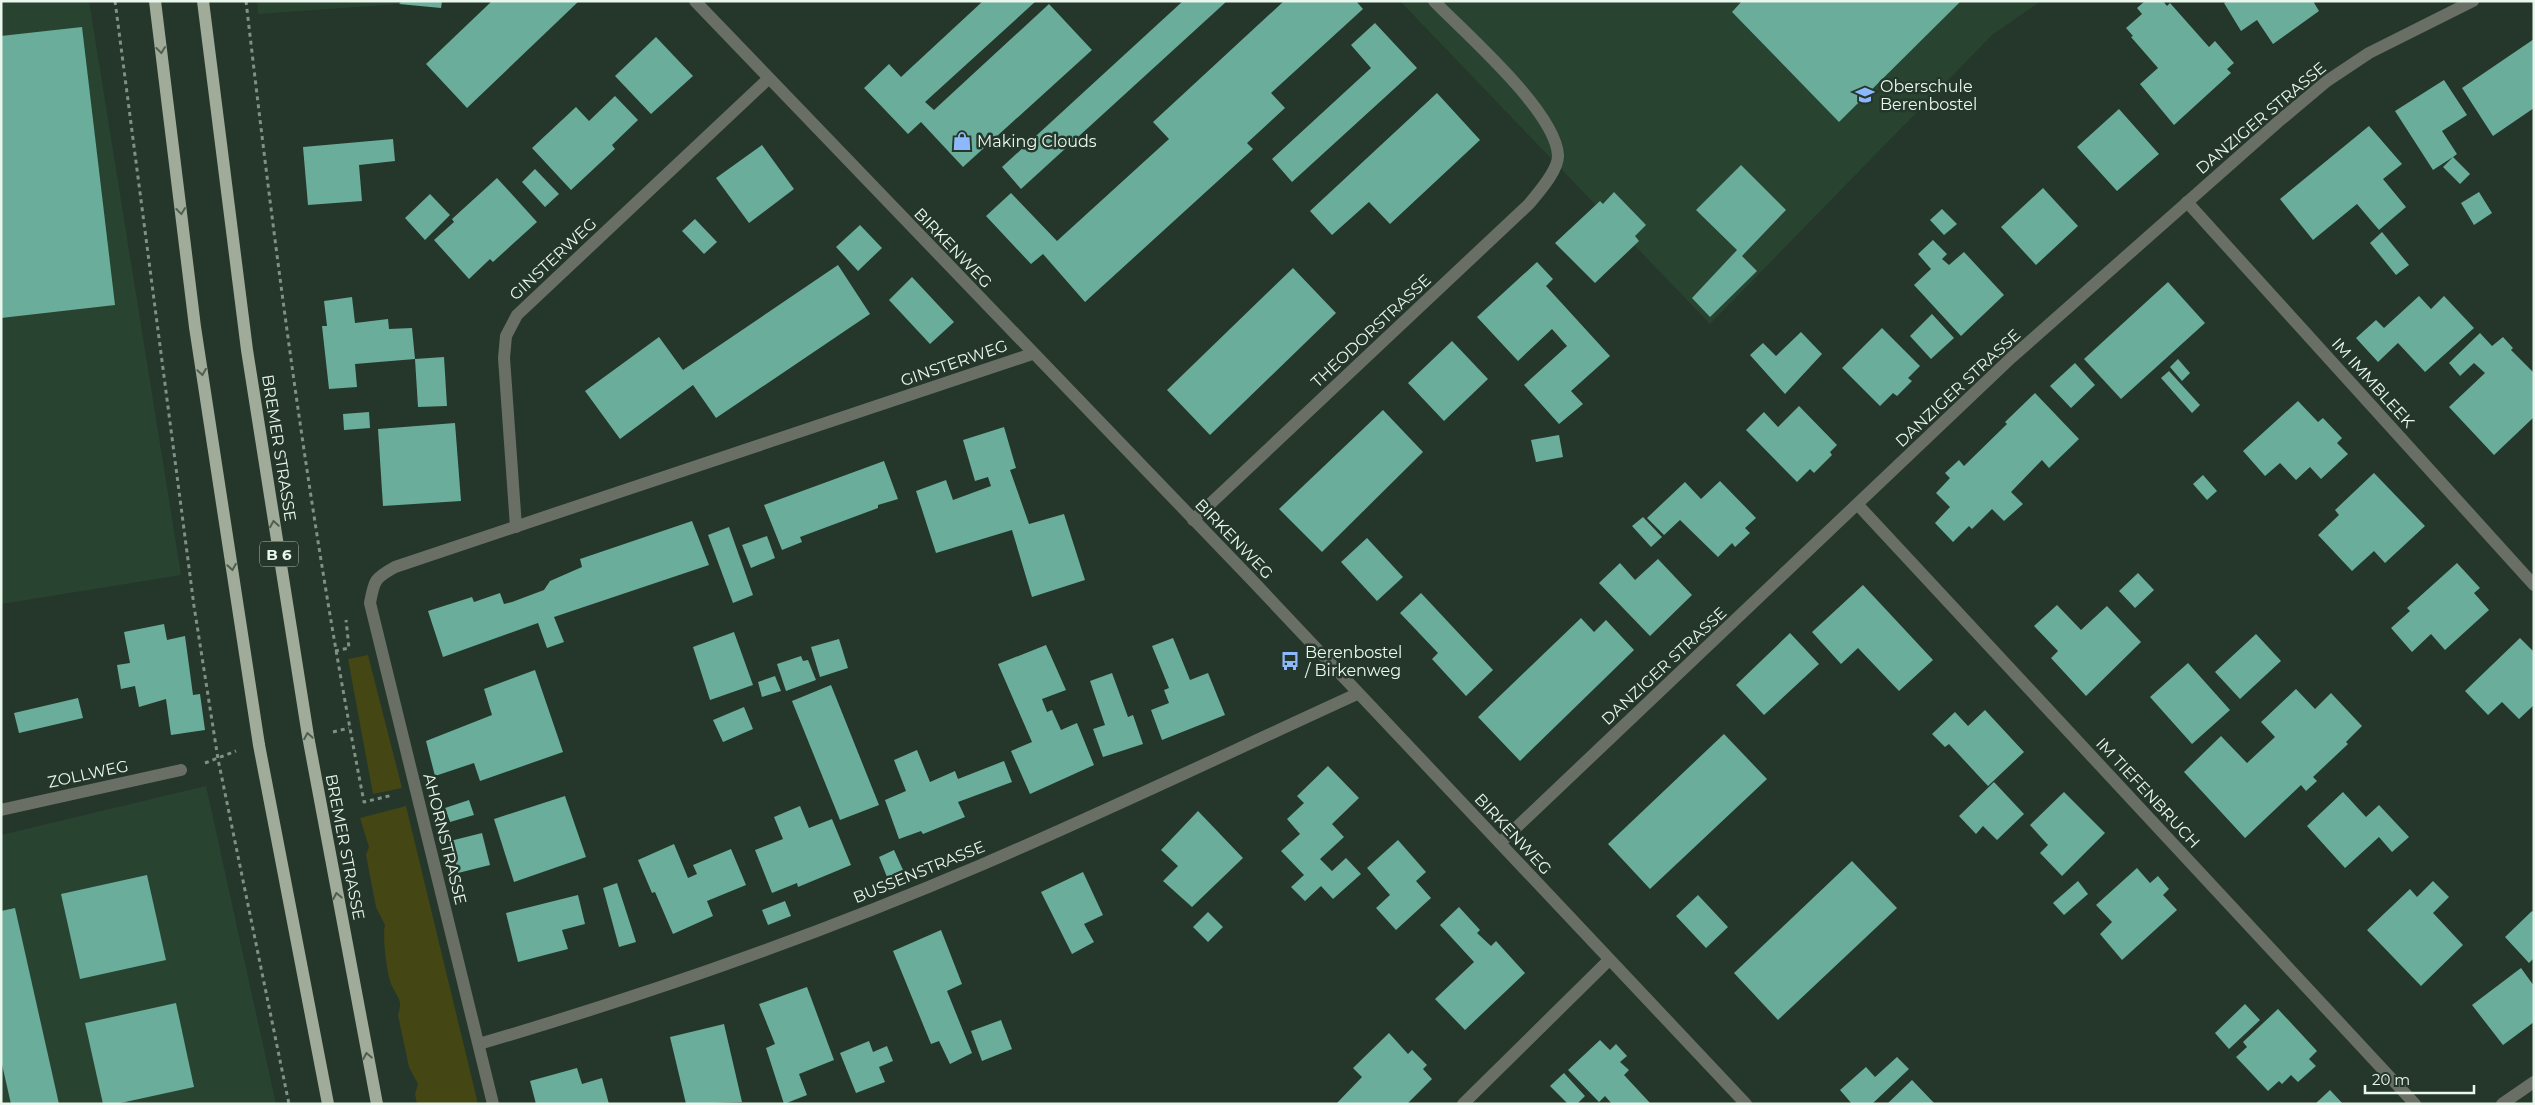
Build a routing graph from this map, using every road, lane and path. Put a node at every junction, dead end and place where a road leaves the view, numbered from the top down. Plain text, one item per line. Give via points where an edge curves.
1 (115, 1) edge
2 (154, 1) edge
3 (203, 1) edge
4 (246, 1) edge
5 (695, 1) edge
6 (1434, 1) edge
7 (2473, 1) edge
8 (768, 79) junction
9 (2187, 202) junction
10 (1032, 354) junction
11 (1858, 505) junction
12 (1193, 520) junction
13 (516, 527) junction
14 (373, 582) joint
15 (2534, 585) edge
16 (1357, 694) junction
17 (181, 770) dead end
18 (416, 790) junction
19 (1, 810) edge
20 (1500, 843) junction
21 (1609, 960) junction
22 (479, 1044) junction
23 (2534, 1082) edge
24 (289, 1104) edge
25 (328, 1104) edge
26 (377, 1104) edge
27 (494, 1104) edge
28 (1463, 1104) edge
29 (1746, 1104) edge
30 (2414, 1104) edge
31 (2502, 1104) edge

1 - 24 path via 198,635 218,759
2 -> 25 main road via 195,328 259,745
26 -> 3 main road, BREMER STRASSE / B 6 via 308,736 248,359
4 - 18 path via 318,553 364,802
5 - 8 street, BIRKENWEG
6 - 12 street, THEODORSTRASSE via 1532,102 1550,128 1559,156 1548,182 1529,204
7 - 9 street, DANZIGER STRASSE via 2368,53 2327,82
8 - 10 street, BIRKENWEG
8 - 13 street, GINSTERWEG via 517,315 506,336 504,358
9 - 11 street, DANZIGER STRASSE via 2011,358
9 - 15 street, IM IMMBLEEK
10 - 12 street, BIRKENWEG
10 - 13 street, GINSTERWEG
11 - 20 street, DANZIGER STRASSE
11 - 30 street, IM TIEFENBRUCH
12 - 16 street, BIRKENWEG
13 - 14 street, GINSTERWEG via 395,567
14 - 18 street, AHORNSTRASSE via 370,604
16 - 20 street, BIRKENWEG
16 - 22 street, BUSSENSTRASSE via 1061,830 853,917 665,987
17 - 19 street, ZOLLWEG
18 - 22 street, AHORNSTRASSE
20 - 21 street, BIRKENWEG
21 - 28 street
21 - 29 street, BIRKENWEG
22 - 27 street, AHORNSTRASSE
23 - 31 street

